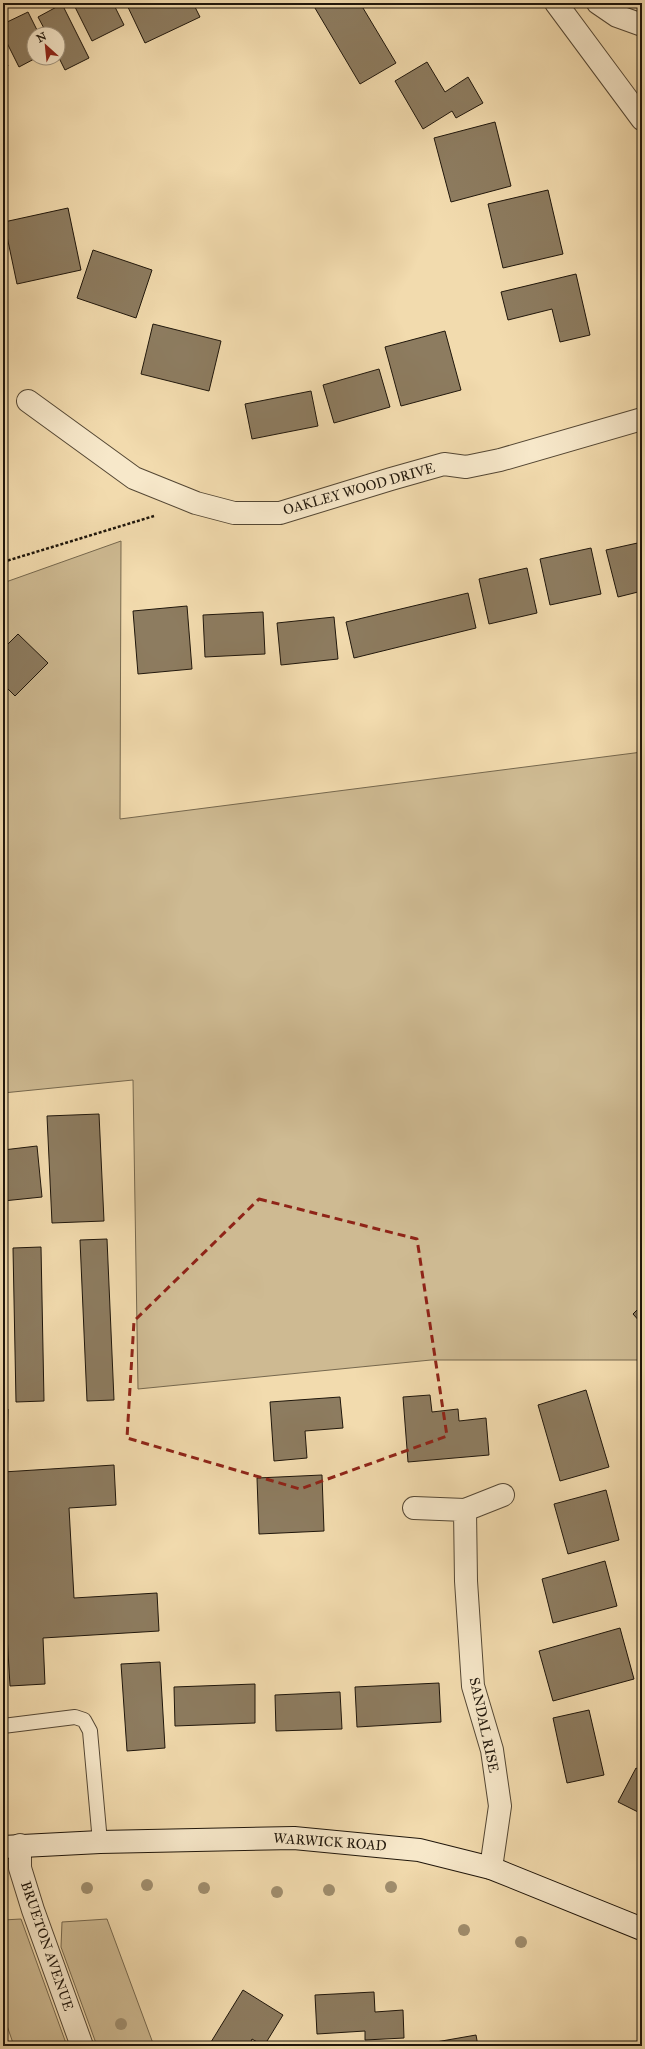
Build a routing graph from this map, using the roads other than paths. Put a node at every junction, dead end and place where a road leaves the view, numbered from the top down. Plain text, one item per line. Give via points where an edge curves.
1 (556, 3) edge
2 (598, 3) edge
3 (642, 25) edge
4 (642, 119) edge
5 (28, 401) dead end
6 (642, 419) edge
7 (503, 1495) dead end
8 (414, 1508) dead end
9 (465, 1510) junction
10 (3, 1726) edge
11 (100, 1842) junction
12 (12, 1846) edge
13 (491, 1868) junction
14 (642, 1929) edge
15 (82, 2046) edge

1 - 4 street
2 - 3 street via 616,16
5 - 6 street, OAKLEY WOOD DRIVE via 134,478 196,503 234,513 280,513 444,464 466,467 500,460
7 - 9 street
8 - 9 street
9 - 13 street, SANDAL RISE via 466,1581 473,1686 492,1750 500,1806
10 - 11 lane via 75,1717 84,1720 90,1731
11 - 12 street, WARWICK ROAD
11 - 13 street, WARWICK ROAD via 294,1838 419,1850
12 - 15 street, BRUETON AVENUE
13 - 14 street, WARWICK ROAD

